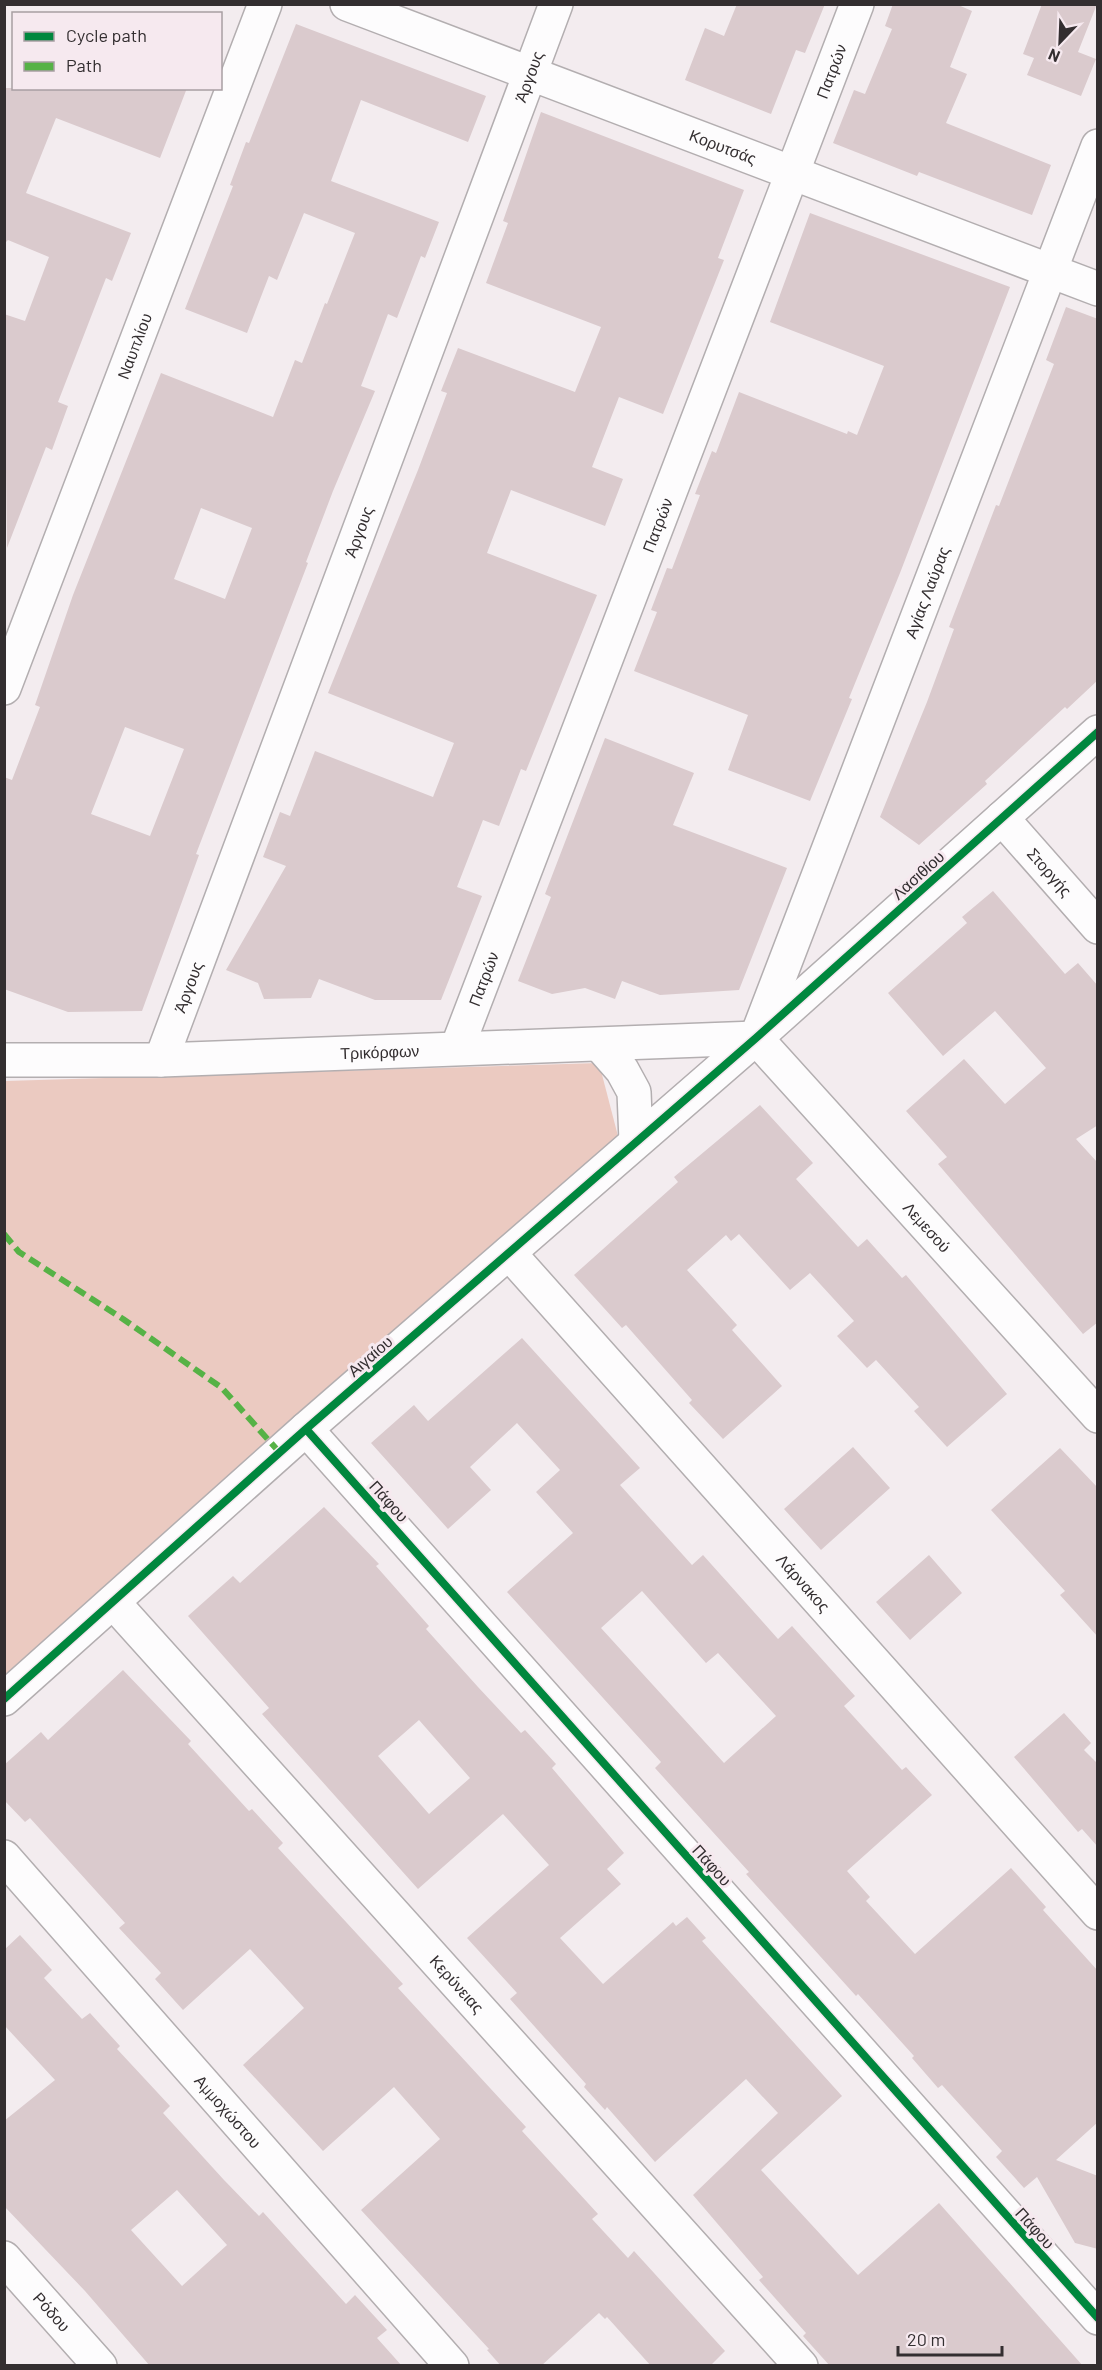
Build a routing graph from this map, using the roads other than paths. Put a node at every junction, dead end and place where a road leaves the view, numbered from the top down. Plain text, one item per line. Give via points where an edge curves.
1 (265, 4) edge
2 (347, 4) edge
3 (556, 4) edge
4 (857, 4) edge
5 (530, 74) junction
6 (1098, 146) edge
7 (793, 174) junction
8 (1051, 271) junction
9 (1098, 289) edge
10 (4, 688) edge
11 (1098, 732) edge
12 (1002, 818) junction
13 (1098, 927) edge
14 (756, 1038) junction
15 (600, 1045) junction
16 (457, 1048) junction
17 (4, 1060) edge
18 (161, 1060) junction
19 (636, 1141) junction
20 (509, 1253) junction
21 (1098, 1416) edge
22 (306, 1429) junction
23 (113, 1602) junction
24 (4, 1699) edge
25 (4, 1857) edge
26 (1098, 1913) edge
27 (4, 2258) edge
28 (1098, 2318) edge
29 (100, 2366) edge
30 (452, 2366) edge
31 (801, 2366) edge

1 - 10 street, Ναυπλίου
2 - 5 street, Κορυτσάς
3 - 5 street, Άργους
4 - 7 street, Πατρών
5 - 7 street, Κορυτσάς
5 - 18 street, Άργους
6 - 8 street, Αγίας Λαύρας
7 - 8 street, Κορυτσάς
7 - 16 street, Πατρών
8 - 9 street, Κορυτσάς
8 - 14 street, Αγίας Λαύρας
11 - 12 street, Λασιθίου
12 - 13 street, Στοργής
12 - 14 street, Λασιθίου
14 - 15 street, Τρικόρφων
14 - 19 street, Αιγαίου
14 - 21 street, Λεμεσού
15 - 16 street, Τρικόρφων
15 - 19 street via 622,1070 634,1092
16 - 18 street, Τρικόρφων
17 - 18 street, Τρικόρφων
19 - 20 street, Αιγαίου
20 - 22 street, Αιγαίου
20 - 26 street, Λάρνακος
22 - 23 street, Αιγαίου
22 - 28 street, Πάφου
23 - 24 street, Αιγαίου
23 - 31 street, Κερύνειας
25 - 30 street, Αμμοχώστου
27 - 29 street, Ρόδου

